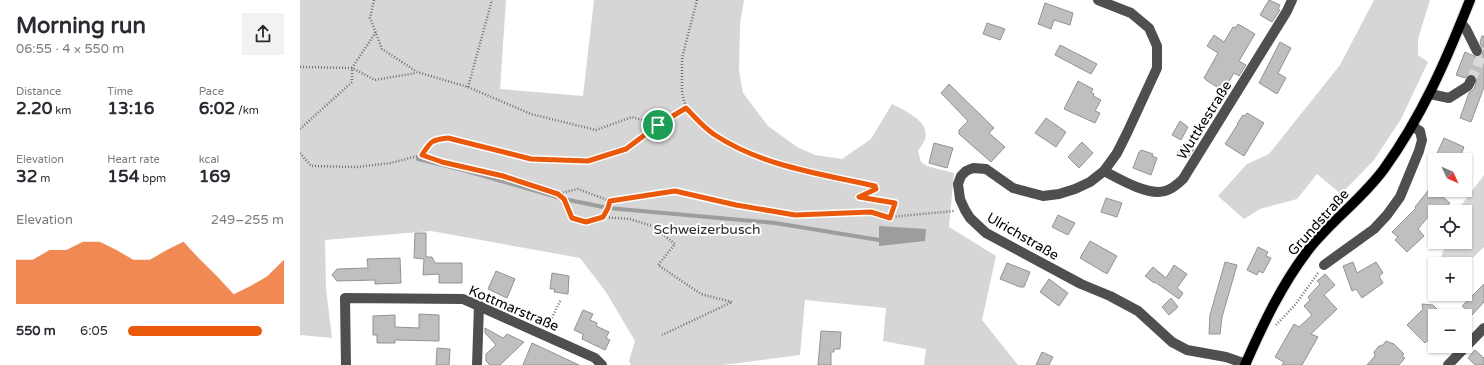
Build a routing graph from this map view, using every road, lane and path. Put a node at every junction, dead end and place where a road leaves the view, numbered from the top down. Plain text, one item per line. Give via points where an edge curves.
1 (374, 0) edge
2 (492, 0) edge
3 (697, 0) edge
4 (1098, 0) edge
5 (1292, 0) edge
6 (1470, 0) edge
7 (1461, 22) junction
8 (376, 32) junction
9 (1477, 51) tunnel mouth
10 (300, 67) edge
11 (352, 68) junction
12 (417, 72) junction
13 (1471, 80) tunnel mouth
14 (468, 87) junction
15 (1430, 94) junction
16 (686, 108) junction
17 (658, 125) junction
18 (1412, 126) junction
19 (300, 129) edge
20 (300, 153) edge
21 (422, 155) junction
22 (1104, 172) junction
23 (558, 194) junction
24 (610, 201) junction
25 (965, 210) junction
26 (603, 217) junction
27 (890, 218) junction
28 (1324, 265) joint
29 (560, 299) dead end
30 (479, 306) junction
31 (1484, 328) edge
32 (544, 335) junction
33 (662, 335) dead end
34 (1258, 335) junction
35 (599, 361) edge
36 (1245, 364) edge
37 (346, 365) edge
38 (477, 365) edge
39 (1448, 365) edge

1 - 8 path via 370,18
2 - 14 path
3 - 16 path via 682,58 682,93
4 - 22 street, Ulrichstraße via 1131,13 1149,28 1157,46 1157,68 1117,153
5 - 22 street, Wuttkestraße via 1183,179 1164,191 1153,192
6 - 7 main road, Grundstraße
7 - 9 street
7 - 15 main road, Grundstraße
8 - 11 path
8 - 12 path via 382,49
10 - 11 path
11 - 12 path via 375,80
11 - 19 path via 352,82
12 - 14 path
13 - 15 street via 1468,86 1449,98
14 - 17 path via 531,114 596,130 632,117
15 - 18 main road, Grundstraße
16 - 17 path
16 - 27 path via 714,135 753,155 808,172 876,187 859,197 895,203
17 - 21 path via 626,149 588,161 531,159 448,138 435,139
18 - 28 street via 1420,131 1422,140 1400,198 1374,229
18 - 34 main road, Grundstraße via 1364,193 1309,249 1290,276
20 - 21 path via 311,166 357,168
21 - 23 path via 503,176
22 - 25 street, Ulrichstraße via 1075,189 1043,196 1013,188 986,169 973,168 961,176 958,184
23 - 24 path via 578,189
23 - 26 path via 564,199 572,218 586,222
24 - 26 path
24 - 27 path via 675,191 795,215 871,212
25 - 27 path
25 - 36 street, Ulrichstraße via 986,233 1138,311 1172,342 1187,350 1226,357
26 - 33 path via 630,219 652,226 675,244 658,266 701,294 732,302
28 - 34 path via 1279,323
29 - 32 path
30 - 32 street, Kottmarstraße
30 - 37 street, Kottmarstraße via 463,300 345,298
30 - 38 street
31 - 39 street
32 - 35 street, Kottmarstraße
34 - 36 main road, Grundstraße

